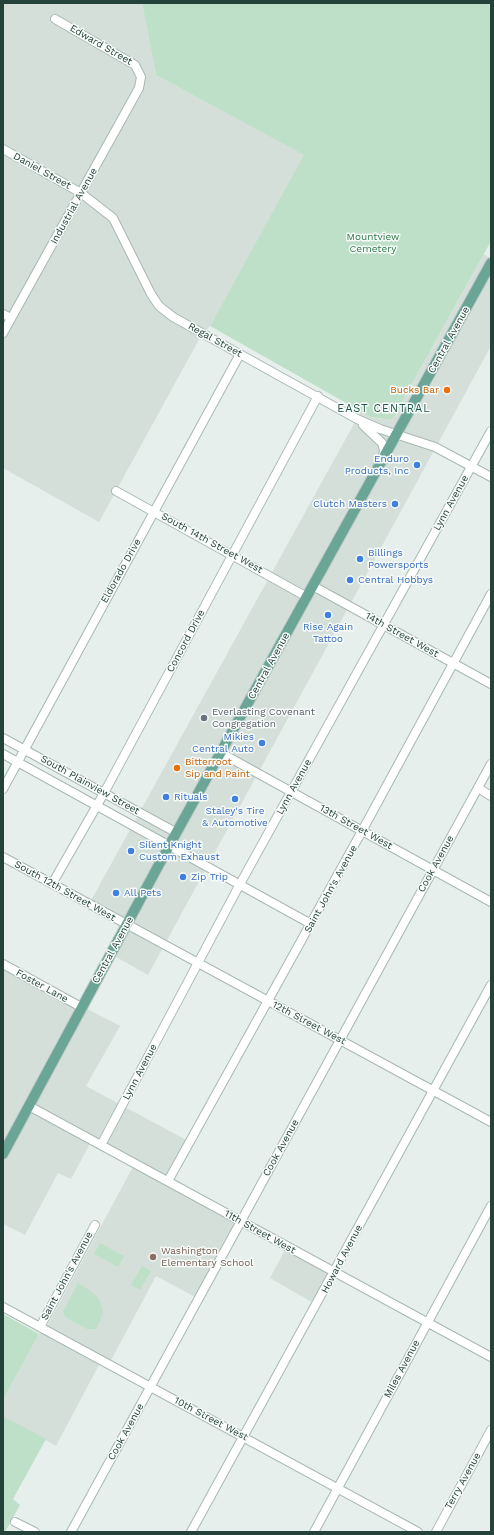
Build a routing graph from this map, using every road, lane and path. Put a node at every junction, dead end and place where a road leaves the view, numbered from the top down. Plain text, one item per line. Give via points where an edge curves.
1 (54, 19) dead end
2 (141, 76) joint
3 (3, 149) edge
4 (81, 192) junction
5 (491, 263) edge
6 (3, 314) edge
7 (11, 318) junction
8 (3, 333) edge
9 (240, 354) junction
10 (318, 396) junction
11 (357, 419) junction
12 (491, 431) edge
13 (397, 434) junction
14 (381, 462) junction
15 (472, 466) junction
16 (491, 476) edge
17 (116, 491) dead end
18 (154, 511) junction
19 (232, 555) junction
20 (313, 586) junction
21 (491, 594) edge
22 (307, 597) junction
23 (383, 624) junction
24 (453, 663) junction
25 (491, 684) edge
26 (3, 738) edge
27 (24, 750) junction
28 (221, 753) junction
29 (3, 754) edge
30 (18, 762) junction
31 (491, 764) edge
32 (478, 788) junction
33 (3, 789) edge
34 (291, 792) junction
35 (104, 793) junction
36 (491, 796) edge
37 (96, 806) junction
38 (362, 831) junction
39 (176, 833) junction
40 (169, 846) junction
41 (3, 857) edge
42 (433, 870) junction
43 (52, 884) junction
44 (240, 884) junction
45 (491, 902) edge
46 (311, 924) junction
47 (126, 925) junction
48 (198, 963) junction
49 (3, 964) edge
50 (491, 985) edge
51 (268, 1001) junction
52 (81, 1007) junction
53 (340, 1040) junction
54 (432, 1090) junction
55 (29, 1106) junction
56 (491, 1122) edge
57 (101, 1145) junction
58 (3, 1154) edge
59 (168, 1182) junction
60 (491, 1206) edge
61 (241, 1221) junction
62 (95, 1225) dead end
63 (335, 1272) junction
64 (3, 1307) edge
65 (427, 1323) junction
66 (40, 1327) junction
67 (491, 1357) edge
68 (151, 1387) junction
69 (491, 1430) edge
70 (243, 1437) junction
71 (338, 1488) junction
72 (15, 1522) dead end
73 (35, 1532) edge
74 (72, 1532) edge
75 (191, 1532) edge
76 (314, 1532) edge
77 (418, 1532) edge
78 (436, 1532) edge

1 - 2 street, Edward Street via 135,65
2 - 4 street, Industrial Avenue via 139,88
3 - 4 street, Daniel Street
4 - 7 street, Industrial Avenue
4 - 9 street, Regal Street via 113,218 150,294 159,306 172,317
5 - 13 main road, Central Avenue
6 - 7 street
7 - 8 street, Industrial Avenue
9 - 10 street, Regal Street
9 - 18 street, Eldorado Drive
10 - 11 street, Regal Street
10 - 19 street, Concord Drive
11 - 13 street, Regal Street
11 - 14 street via 382,443 384,450
12 - 15 street, Lynn Avenue
13 - 14 main road, Central Avenue
13 - 15 street, Regal Street via 435,447
14 - 20 main road, Central Avenue
15 - 16 street, Regal Street
15 - 23 street, Lynn Avenue
17 - 18 street, South 14th Street West
18 - 19 street, South 14th Street West
18 - 27 street, Eldorado Drive
19 - 22 street, South 14th Street West
19 - 35 street, Concord Drive
20 - 22 main road, Central Avenue
20 - 23 street, 14th Street West
21 - 24 street, Saint John's Avenue
22 - 28 main road, Central Avenue
23 - 24 street, 14th Street West
23 - 34 street, Lynn Avenue
24 - 25 street, 14th Street West
24 - 38 street, Saint John's Avenue
26 - 27 street, South Plainview Street
27 - 30 street, Eldorado Drive
27 - 35 street, South Plainview Street
28 - 34 street, 13th Street West
28 - 39 main road, Central Avenue
29 - 30 street, South Plainview Street
30 - 33 street, Eldorado Drive
30 - 37 street, South Plainview Street
31 - 32 street, Cook Avenue
32 - 36 street
32 - 42 street, Cook Avenue
34 - 38 street, 13th Street West
34 - 44 street, Lynn Avenue
35 - 37 street, Concord Drive
35 - 39 street, South Plainview Street
37 - 40 street, South Plainview Street
37 - 43 street, Concord Drive
38 - 42 street, 13th Street West
38 - 46 street, Saint John's Avenue
39 - 40 main road, Central Avenue
40 - 44 street, South Plainview Street
40 - 47 main road, Central Avenue
41 - 43 street, South 12th Street West
42 - 45 street, 13th Street West
42 - 53 street, Cook Avenue
43 - 47 street, South 12th Street West
44 - 46 street, South Plainview Street
44 - 48 street, Lynn Avenue
46 - 51 street, Saint John's Avenue
47 - 48 street, 12th Street West
47 - 52 main road, Central Avenue
48 - 51 street, 12th Street West
48 - 57 street, Lynn Avenue
49 - 52 street, Foster Lane
50 - 54 street, Howard Avenue
51 - 53 street, 12th Street West
51 - 59 street, Saint John's Avenue
52 - 55 main road, Central Avenue
53 - 54 street, 12th Street West
53 - 61 street, Cook Avenue
54 - 56 street, 12th Street West
54 - 63 street, Howard Avenue
55 - 57 street, 11th Street West
55 - 58 main road, Central Avenue
57 - 59 street, 11th Street West
59 - 61 street, 11th Street West
60 - 65 street, Miles Avenue
61 - 63 street, 11th Street West
61 - 68 street, Cook Avenue
62 - 66 street, Saint John's Avenue
63 - 65 street, 11th Street West
63 - 70 street, Howard Avenue
64 - 66 street, 10th Street West
65 - 67 street, 11th Street West
65 - 71 street, Miles Avenue
66 - 68 street, 10th Street West
68 - 70 street, 10th Street West
68 - 74 street, Cook Avenue
69 - 78 street, Terry Avenue
70 - 71 street, 10th Street West
70 - 75 street, Howard Avenue
71 - 76 street, Miles Avenue
71 - 77 street, 10th Street West
72 - 73 street

